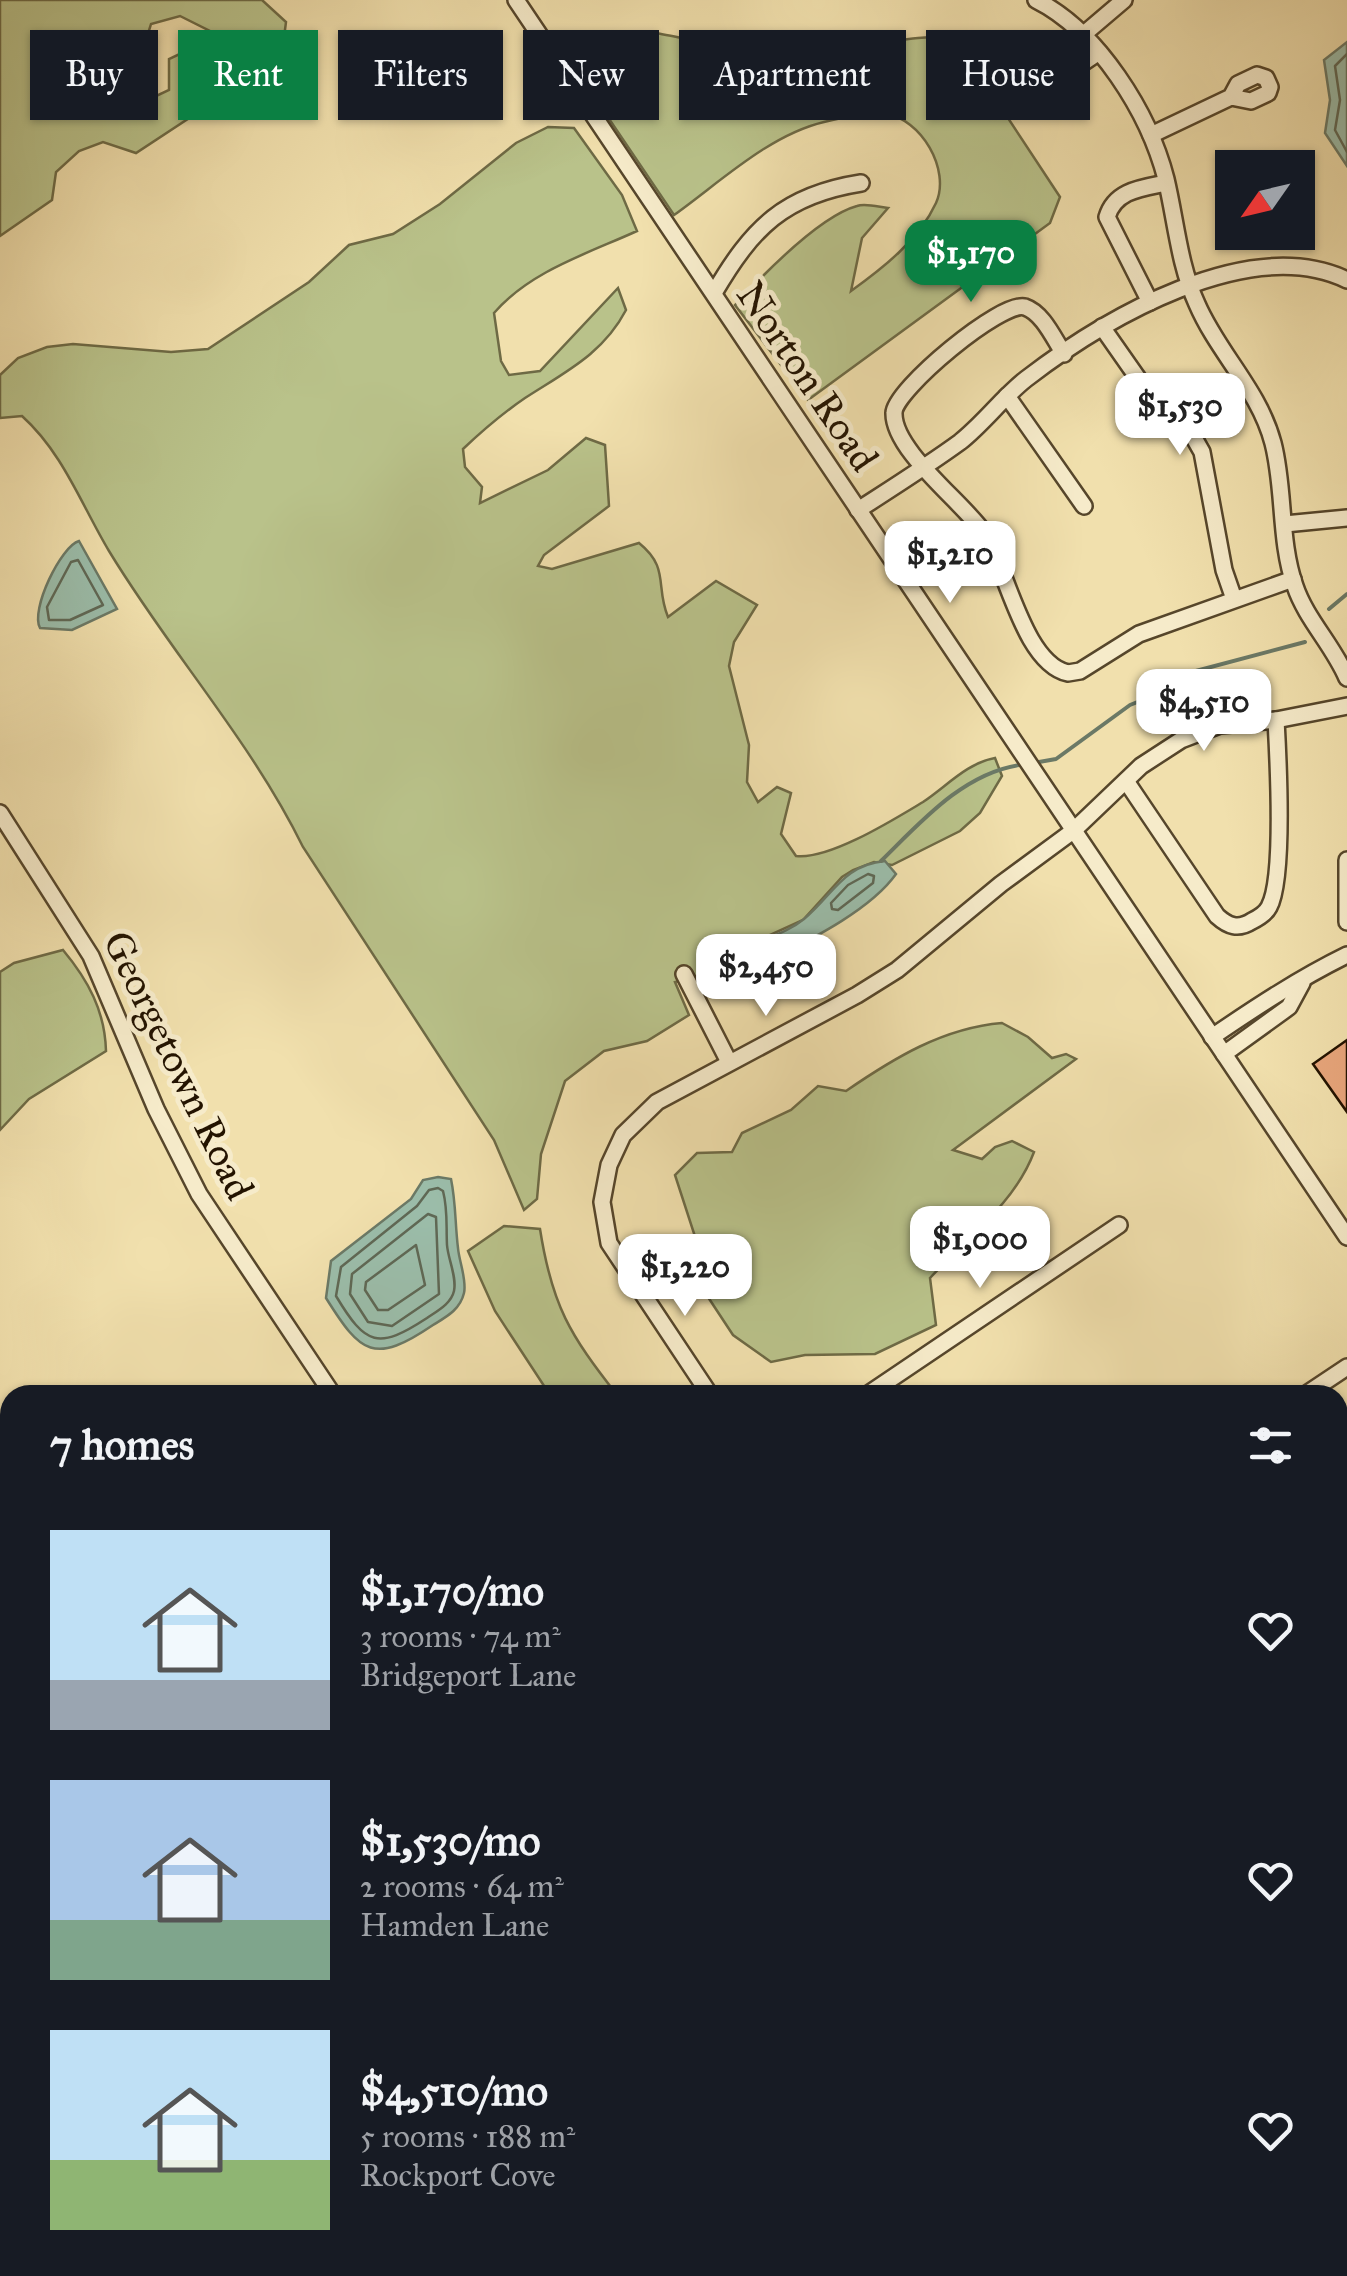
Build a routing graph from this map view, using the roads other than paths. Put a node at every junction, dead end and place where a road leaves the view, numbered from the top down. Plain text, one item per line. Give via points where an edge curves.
1 (1036, 0) edge
2 (1124, 0) edge
3 (521, 2) edge
4 (1078, 30) edge
5 (1089, 30) edge
6 (1090, 41) edge
7 (1099, 52) junction
8 (1090, 58) edge
9 (1231, 97) dead end
10 (1151, 135) junction
11 (1166, 182) junction
12 (860, 183) dead end
13 (1347, 280) edge
14 (1190, 288) junction
15 (714, 293) junction
16 (1150, 302) junction
17 (1102, 328) junction
18 (1064, 354) junction
19 (1007, 396) junction
20 (924, 467) junction
21 (1084, 506) dead end
22 (858, 510) junction
23 (1347, 518) edge
24 (1285, 524) junction
25 (1293, 579) junction
26 (1234, 599) junction
27 (1341, 651) edge
28 (1347, 678) edge
29 (1347, 706) edge
30 (1276, 720) junction
31 (1126, 780) junction
32 (0, 813) edge
33 (1073, 831) junction
34 (1347, 860) edge
35 (1346, 870) edge
36 (1347, 922) edge
37 (1347, 955) edge
38 (684, 974) dead end
39 (1302, 983) junction
40 (1212, 1037) junction
41 (1224, 1054) junction
42 (729, 1062) junction
43 (1119, 1225) dead end
44 (1347, 1237) edge
45 (1347, 1368) edge
46 (327, 1385) edge
47 (703, 1385) edge
48 (882, 1385) edge
49 (1321, 1385) edge

1 - 4 street
2 - 5 street
3 - 15 street, Norton Road
6 - 7 street
7 - 8 street
7 - 10 street
9 - 10 street
10 - 11 street
11 - 14 street
11 - 16 street via 1120,197 1107,217
12 - 15 street via 814,193 774,215 752,235
13 - 14 street via 1323,268 1286,265 1226,274
14 - 16 street
14 - 24 street via 1265,421
15 - 22 street, Norton Road
16 - 17 street
17 - 18 street
17 - 26 street via 1144,388 1185,422 1202,452
18 - 19 street
18 - 20 street via 1038,316 1022,306 982,325 902,393 894,410
19 - 20 street
19 - 21 street
20 - 22 street
20 - 26 street via 985,534 1008,596 1056,670 1074,672 1139,634
22 - 33 street, Norton Road
23 - 24 street
24 - 25 street
25 - 26 street
25 - 27 street via 1306,610
27 - 28 street
29 - 30 street
30 - 31 street via 1200,731
30 - 31 street via 1280,821 1272,898 1245,925 1230,926 1217,916
31 - 33 street
32 - 46 street, Georgetown Road via 91,956 199,1194
33 - 40 street, Norton Road
33 - 42 street via 897,970
34 - 35 street
35 - 36 street
37 - 39 street
38 - 42 street
39 - 40 street
39 - 41 street via 1289,1006
40 - 41 street, Norton Road
41 - 44 street, Norton Road
42 - 47 street via 670,1093 634,1122 613,1154 602,1202 609,1243
43 - 48 street
45 - 49 street

